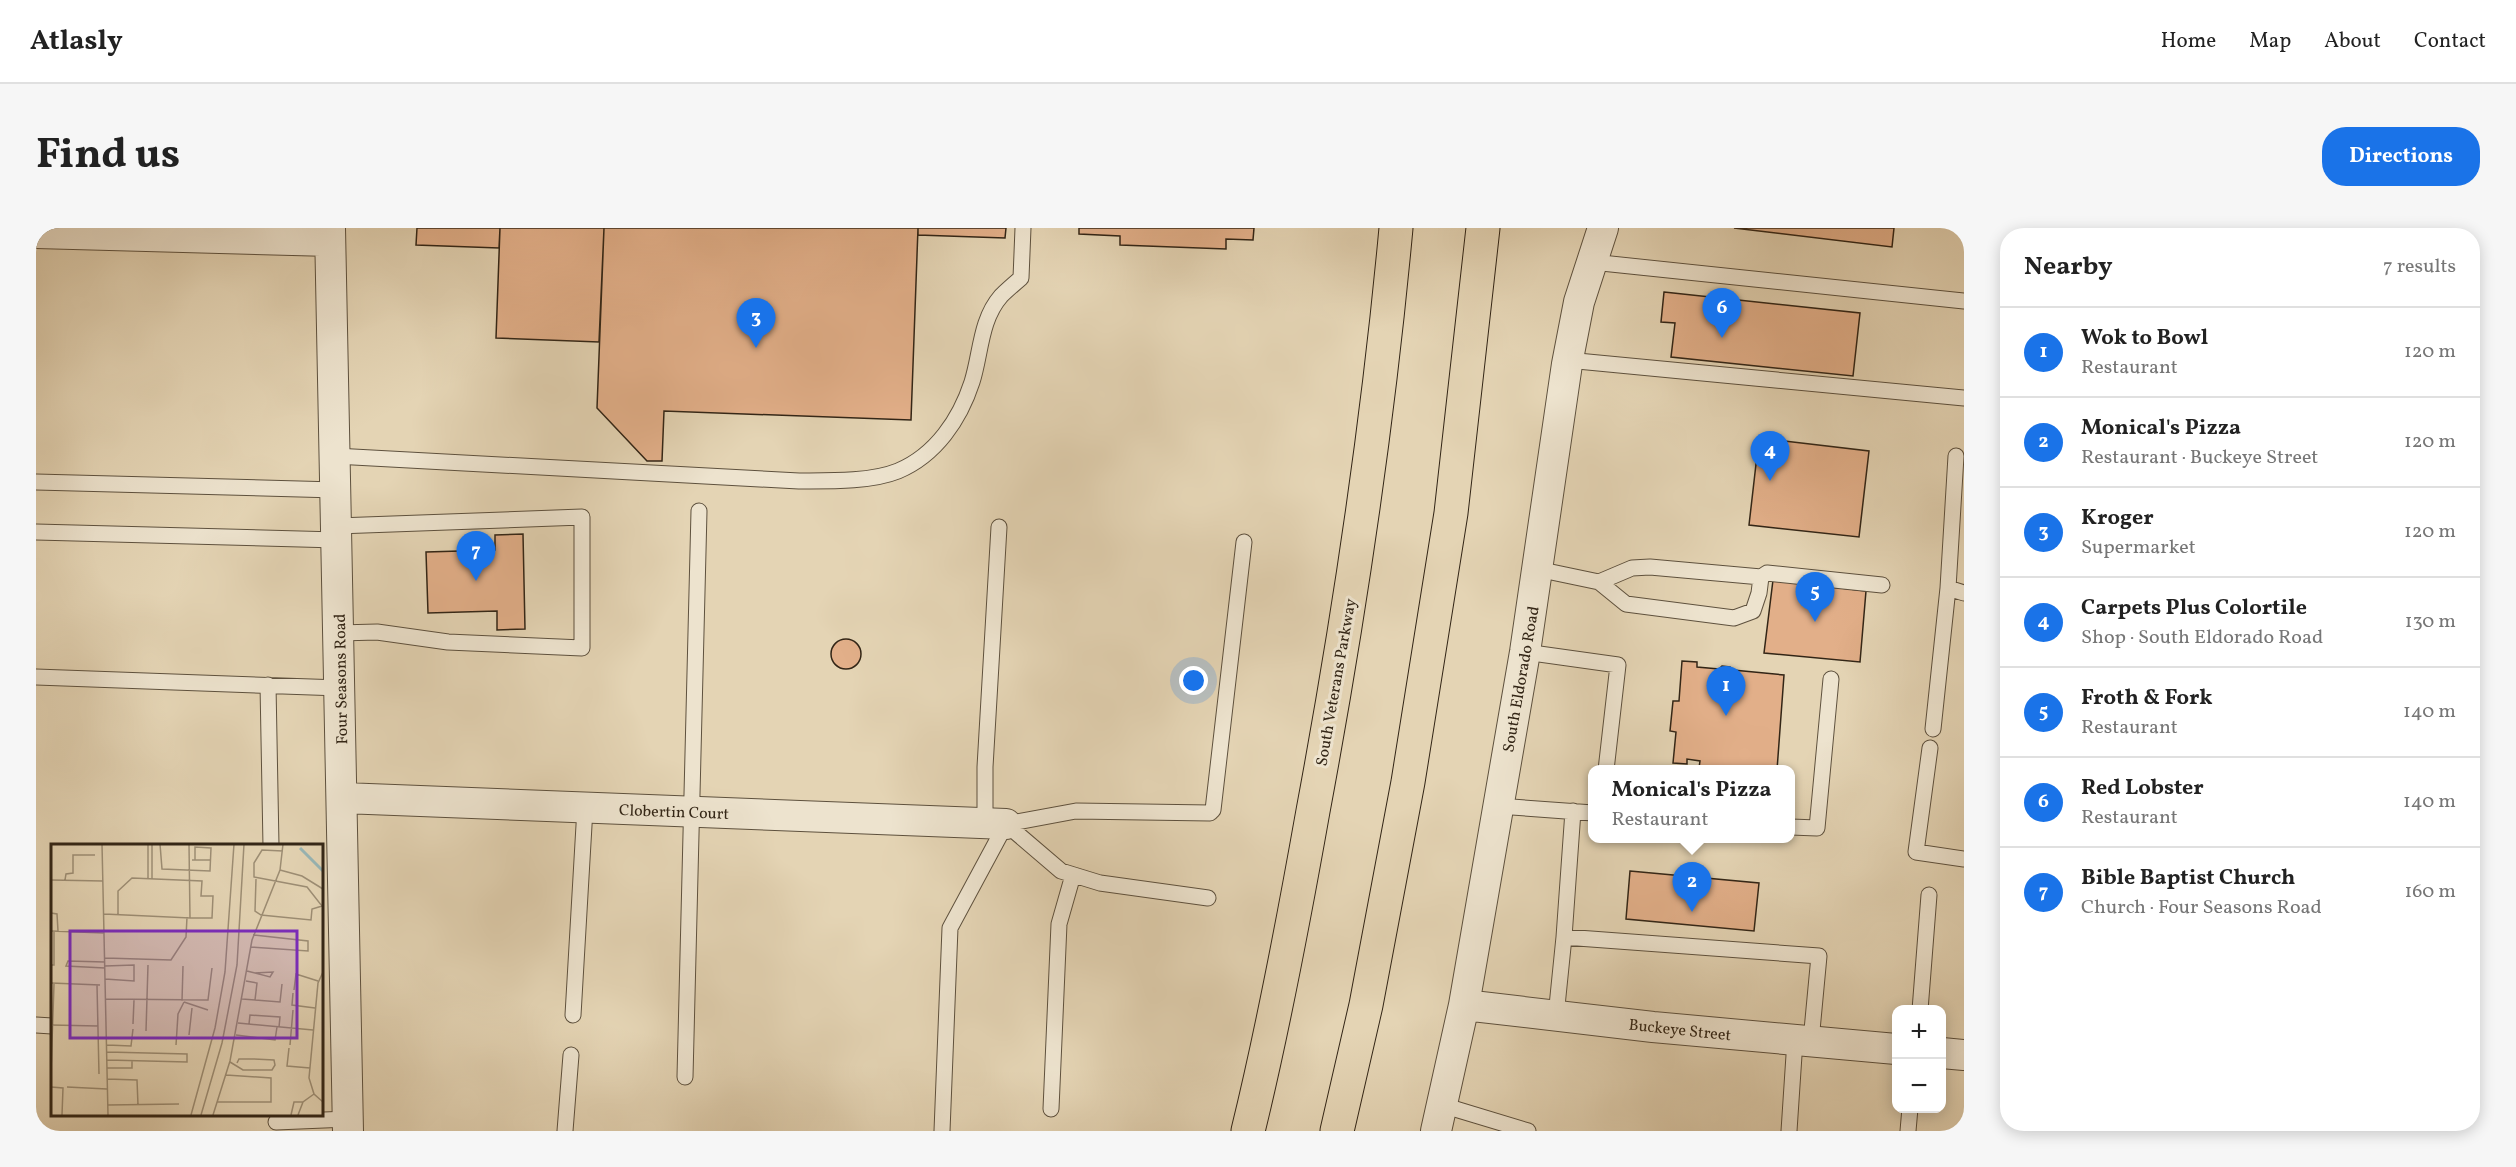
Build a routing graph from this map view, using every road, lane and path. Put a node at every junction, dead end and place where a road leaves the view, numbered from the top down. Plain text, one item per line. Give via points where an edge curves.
1 (1023, 228) edge
2 (1396, 228) edge
3 (1483, 228) edge
4 (1603, 228) edge
5 (36, 233) edge
6 (330, 235) edge
7 (1592, 262) junction
8 (1964, 301) edge
9 (1567, 360) junction
10 (1964, 398) edge
11 (335, 456) junction
12 (1956, 456) dead end
13 (36, 482) edge
14 (336, 490) junction
15 (699, 511) dead end
16 (999, 526) dead end
17 (36, 532) edge
18 (337, 533) junction
19 (1245, 542) dead end
20 (1537, 569) junction
21 (1761, 577) junction
22 (1599, 582) junction
23 (1882, 585) dead end
24 (1948, 588) junction
25 (1964, 593) edge
26 (339, 633) junction
27 (1525, 652) junction
28 (36, 677) edge
29 (1831, 679) dead end
30 (268, 685) junction
31 (340, 688) junction
32 (1933, 729) dead end
33 (1930, 748) dead end
34 (1607, 765) edge
35 (343, 798) junction
36 (1498, 806) junction
37 (585, 808) junction
38 (1573, 811) junction
39 (693, 812) junction
40 (1588, 812) edge
41 (996, 823) junction
42 (1795, 827) edge
43 (271, 844) edge
44 (1964, 859) edge
45 (1074, 875) junction
46 (1929, 895) dead end
47 (1208, 898) dead end
48 (1564, 937) junction
49 (1464, 1005) junction
50 (1920, 1005) edge
51 (573, 1015) dead end
52 (1556, 1016) junction
53 (36, 1025) edge
54 (51, 1026) edge
55 (1803, 1040) junction
56 (1892, 1049) edge
57 (1946, 1053) edge
58 (571, 1055) dead end
59 (1964, 1055) edge
60 (685, 1077) dead end
61 (1050, 1109) dead end
62 (1910, 1113) edge
63 (1439, 1118) edge
64 (276, 1122) edge
65 (348, 1125) edge
66 (565, 1131) edge
67 (942, 1131) edge
68 (1248, 1131) edge
69 (1337, 1131) edge
70 (1528, 1131) edge
71 (1789, 1131) edge
72 (1908, 1131) edge

1 - 11 lane via 1021,278 999,298 986,324 972,382 957,417 933,449 898,471 850,481 799,481
2 - 68 highway, South Veterans Parkway via 1354,573 1306,848
3 - 69 highway via 1451,513 1408,782 1366,1005
4 - 7 street, South Eldorado Road
5 - 6 street
6 - 11 street, Four Seasons Road
7 - 8 lane
7 - 9 street, South Eldorado Road
9 - 10 lane
9 - 20 street, South Eldorado Road
11 - 14 street, Four Seasons Road
12 - 24 lane
13 - 14 lane
14 - 18 street, Four Seasons Road
15 - 39 lane
16 - 41 lane via 985,767
17 - 18 lane
18 - 26 street, Four Seasons Road
18 - 26 lane via 582,517 582,648 448,642 377,632
19 - 41 lane via 1213,810 1076,811
20 - 22 lane
20 - 27 street, South Eldorado Road
21 - 22 lane via 1650,567 1632,568
21 - 22 lane via 1753,611 1734,618 1626,604
21 - 23 lane via 1767,573
24 - 25 lane
24 - 32 lane
26 - 31 street, Four Seasons Road
27 - 34 lane via 1618,665
27 - 36 street, South Eldorado Road
28 - 30 lane
29 - 42 lane via 1817,828
30 - 31 lane
30 - 43 lane
31 - 35 street, Four Seasons Road
33 - 44 lane via 1916,852
35 - 37 street, Clobertin Court
35 - 65 street, Four Seasons Road
36 - 38 lane
36 - 49 street, South Eldorado Road
37 - 39 street, Clobertin Court
37 - 51 lane
38 - 40 lane
38 - 48 lane
39 - 41 street, Clobertin Court
39 - 60 lane
41 - 45 lane via 1061,871
41 - 67 lane via 950,928
45 - 47 lane via 1100,883
45 - 61 lane via 1059,924
46 - 50 lane
48 - 52 lane
48 - 55 lane via 1819,956
49 - 52 street, Buckeye Street
49 - 63 street, South Eldorado Road
52 - 55 street, Buckeye Street
53 - 54 lane
55 - 56 street, Buckeye Street
55 - 71 lane
57 - 59 street
58 - 66 lane
62 - 72 lane
63 - 70 lane
64 - 65 lane

